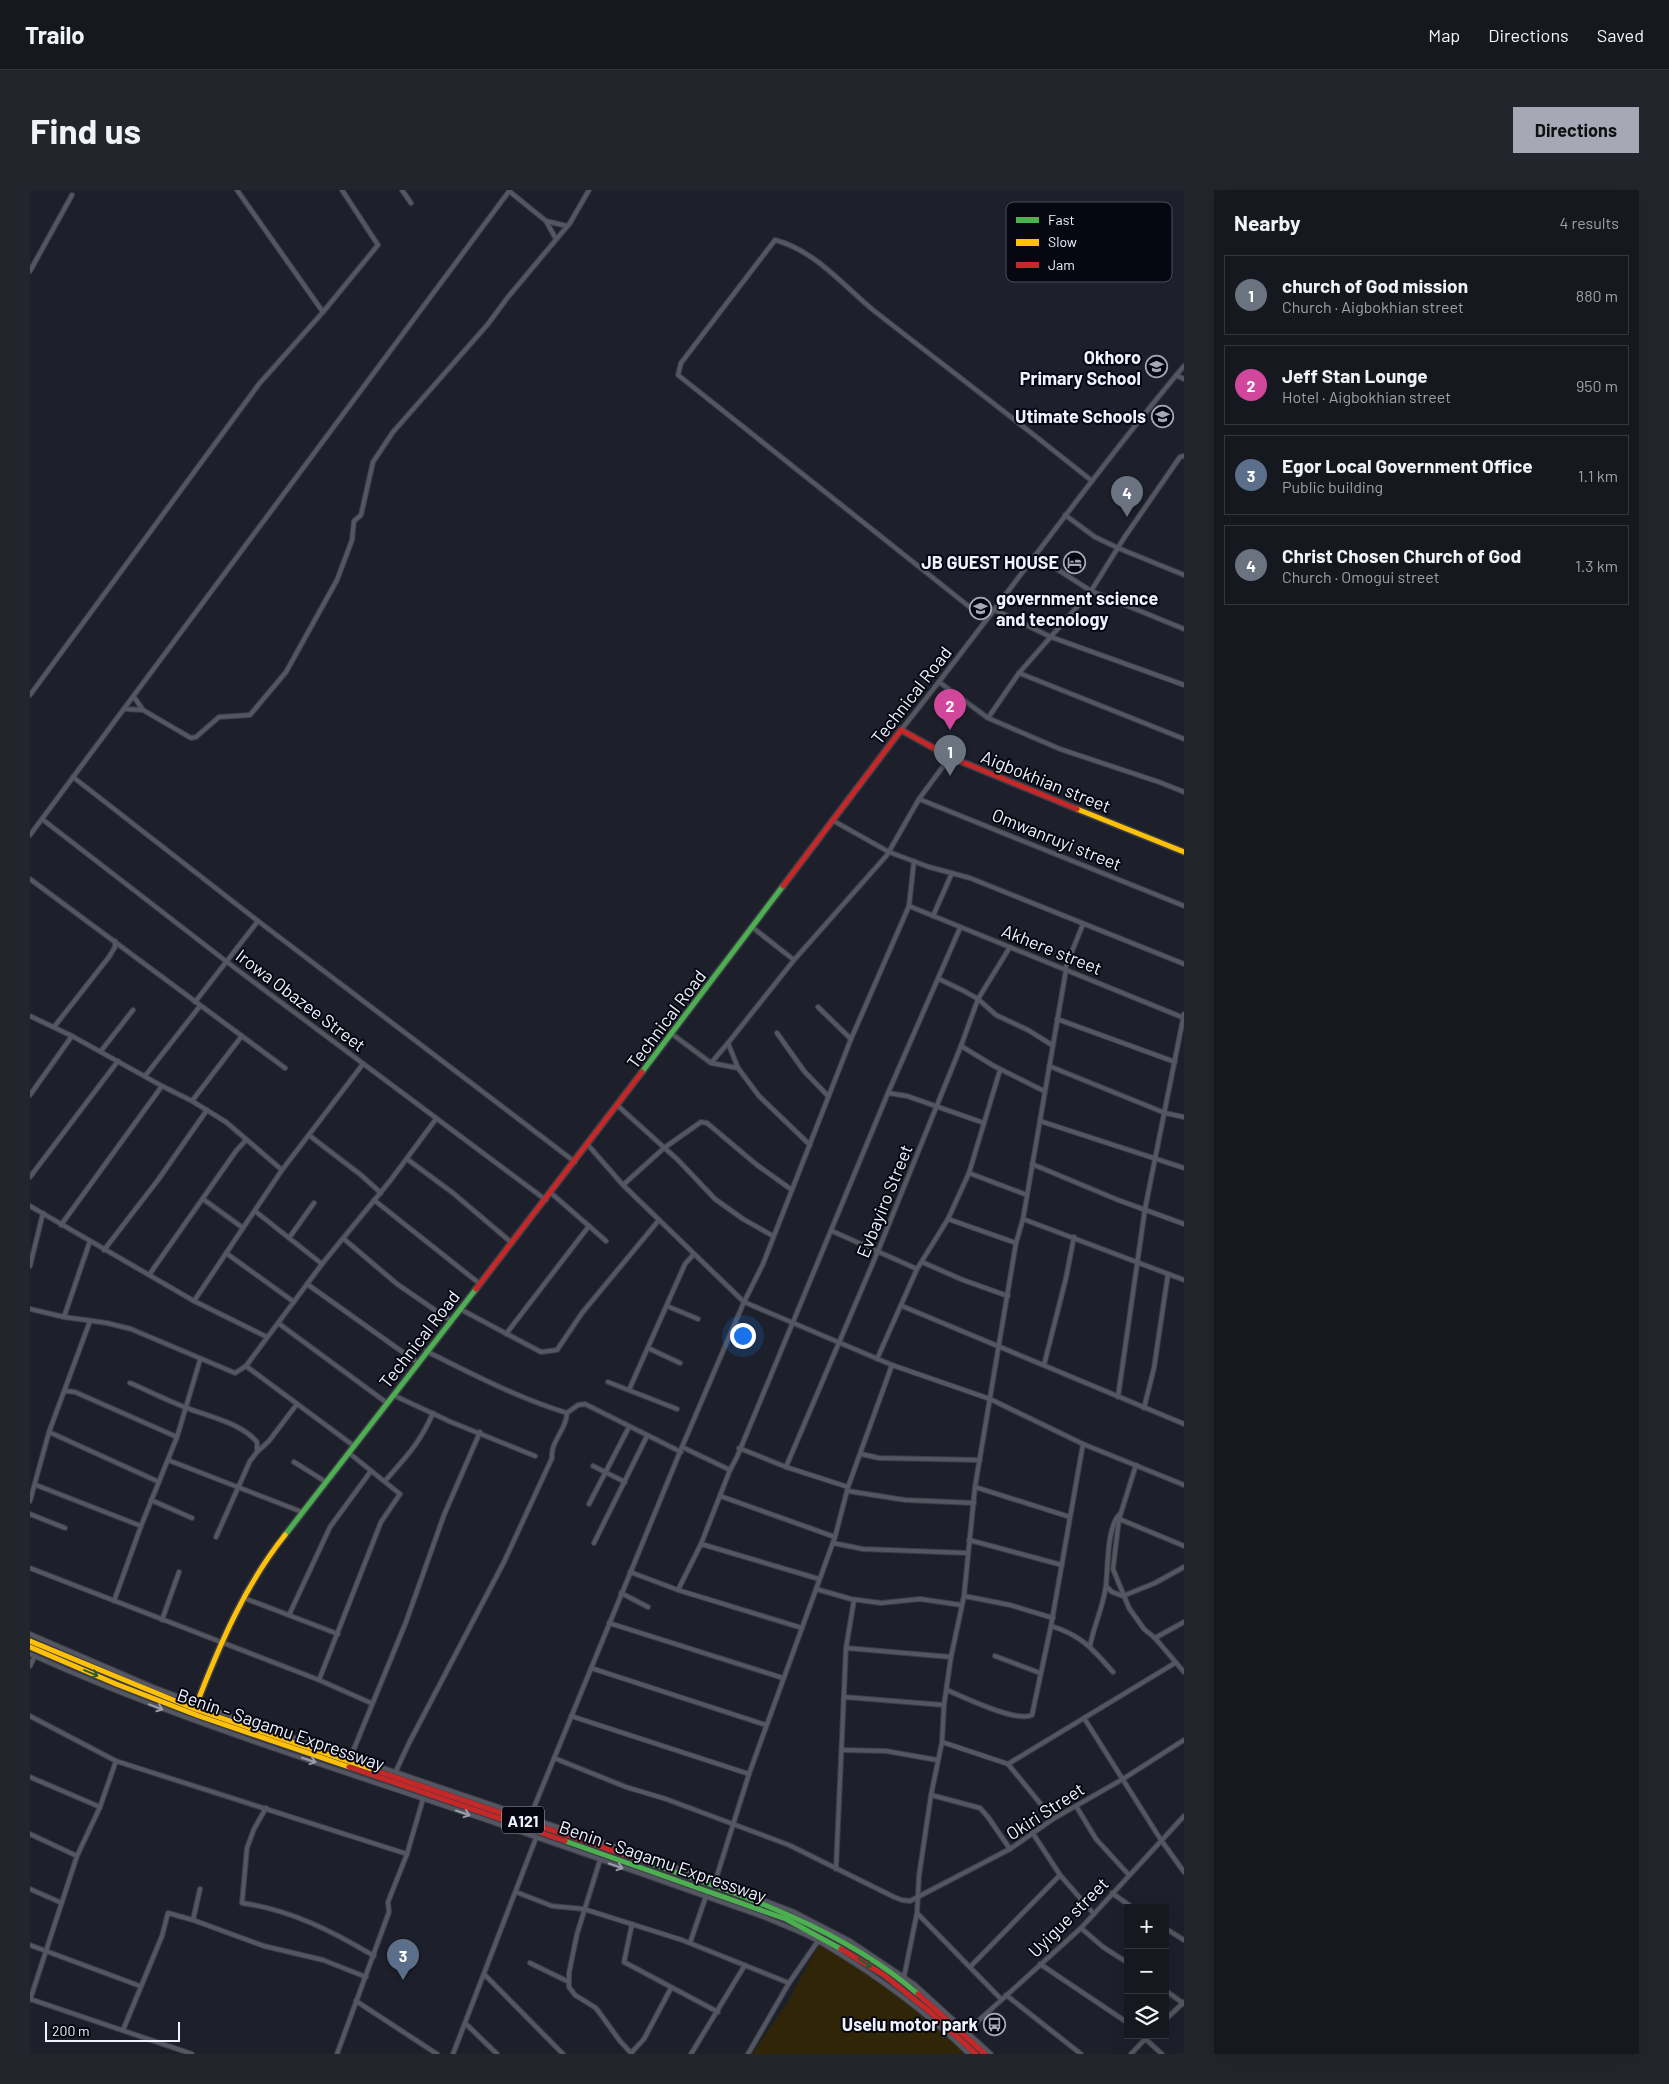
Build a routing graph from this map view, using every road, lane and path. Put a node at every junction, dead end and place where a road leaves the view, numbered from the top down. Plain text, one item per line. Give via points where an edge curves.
1 (237, 190) edge
2 (342, 190) edge
3 (402, 190) edge
4 (589, 190) edge
5 (510, 191) edge
6 (72, 195) dead end
7 (411, 203) dead end
8 (546, 221) junction
9 (567, 226) junction
10 (556, 239) junction
11 (30, 271) edge
12 (324, 312) junction
13 (1184, 366) edge
14 (1176, 375) junction
15 (1184, 379) edge
16 (1184, 456) edge
17 (1092, 481) junction
18 (1065, 515) junction
19 (1118, 548) junction
20 (1035, 555) junction
21 (1184, 575) edge
22 (1091, 592) junction
23 (993, 609) junction
24 (986, 620) junction
25 (1184, 629) edge
26 (1051, 637) junction
27 (1019, 673) junction
28 (939, 682) junction
29 (1184, 685) edge
30 (30, 695) edge
31 (134, 697) junction
32 (125, 709) junction
33 (143, 710) junction
34 (988, 718) junction
35 (901, 730) junction
36 (1184, 739) edge
37 (950, 757) junction
38 (73, 777) junction
39 (1184, 792) edge
40 (919, 799) junction
41 (42, 819) junction
42 (832, 820) junction
43 (30, 835) edge
44 (888, 852) junction
45 (1184, 852) edge
46 (914, 861) junction
47 (952, 873) junction
48 (30, 879) edge
49 (909, 906) junction
50 (1184, 906) edge
51 (933, 916) junction
52 (258, 920) junction
53 (1083, 924) junction
54 (752, 927) junction
55 (960, 928) junction
56 (116, 944) junction
57 (1010, 947) junction
58 (794, 960) junction
59 (227, 962) junction
60 (1184, 964) edge
61 (1066, 970) junction
62 (939, 979) junction
63 (978, 999) junction
64 (195, 1002) junction
65 (200, 1006) junction
66 (818, 1006) dead end
67 (134, 1010) dead end
68 (30, 1016) edge
69 (1184, 1017) edge
70 (1057, 1019) junction
71 (54, 1027) junction
72 (778, 1033) dead end
73 (672, 1034) junction
74 (72, 1036) junction
75 (242, 1037) junction
76 (851, 1039) junction
77 (728, 1043) junction
78 (1052, 1045) junction
79 (961, 1046) junction
80 (101, 1052) junction
81 (118, 1061) junction
82 (1175, 1062) junction
83 (711, 1063) junction
84 (363, 1064) junction
85 (1049, 1066) junction
86 (285, 1068) dead end
87 (738, 1068) junction
88 (1000, 1070) junction
89 (145, 1076) junction
90 (162, 1086) junction
91 (1044, 1091) junction
92 (888, 1093) junction
93 (30, 1094) edge
94 (828, 1096) junction
95 (192, 1101) junction
96 (618, 1106) junction
97 (937, 1106) junction
98 (206, 1110) junction
99 (1165, 1113) junction
100 (1184, 1117) edge
101 (436, 1119) junction
102 (1040, 1121) junction
103 (984, 1123) junction
104 (310, 1136) junction
105 (246, 1140) junction
106 (588, 1145) junction
107 (810, 1145) junction
108 (664, 1148) junction
109 (1155, 1158) junction
110 (407, 1159) junction
111 (575, 1162) junction
112 (1032, 1164) junction
113 (1184, 1168) edge
114 (282, 1170) junction
115 (969, 1173) junction
116 (30, 1177) edge
117 (623, 1185) junction
118 (792, 1190) junction
119 (380, 1192) junction
120 (551, 1193) junction
121 (1027, 1195) junction
122 (203, 1199) junction
123 (374, 1200) junction
124 (546, 1200) junction
125 (314, 1202) dead end
126 (30, 1206) edge
127 (1145, 1210) junction
128 (255, 1211) junction
129 (43, 1213) junction
130 (948, 1219) junction
131 (1023, 1219) junction
132 (659, 1220) junction
133 (1184, 1224) edge
134 (61, 1225) junction
135 (590, 1226) junction
136 (243, 1228) junction
137 (832, 1231) junction
138 (773, 1236) junction
139 (1074, 1237) junction
140 (289, 1238) junction
141 (344, 1239) junction
142 (90, 1241) junction
143 (606, 1241) dead end
144 (512, 1243) junction
145 (1016, 1243) junction
146 (104, 1250) junction
147 (878, 1251) junction
148 (226, 1253) junction
149 (694, 1254) junction
150 (922, 1262) junction
151 (1136, 1262) junction
152 (322, 1264) junction
153 (30, 1266) edge
154 (918, 1269) junction
155 (1168, 1274) junction
156 (149, 1275) junction
157 (1184, 1280) edge
158 (308, 1284) junction
159 (480, 1284) junction
160 (1008, 1296) junction
161 (194, 1301) junction
162 (294, 1302) junction
163 (744, 1302) junction
164 (666, 1306) junction
165 (902, 1306) junction
166 (30, 1309) edge
167 (460, 1309) junction
168 (64, 1317) junction
169 (698, 1319) dead end
170 (90, 1321) junction
171 (451, 1321) junction
172 (278, 1323) junction
173 (793, 1323) junction
174 (506, 1334) junction
175 (267, 1337) junction
176 (839, 1344) junction
177 (648, 1348) junction
178 (1000, 1348) junction
179 (426, 1351) junction
180 (877, 1359) junction
181 (200, 1360) junction
182 (418, 1363) junction
183 (680, 1363) dead end
184 (892, 1365) junction
185 (1044, 1365) junction
186 (246, 1366) junction
187 (608, 1382) dead end
188 (130, 1383) dead end
189 (629, 1390) junction
190 (66, 1391) junction
191 (394, 1395) junction
192 (1118, 1397) junction
193 (990, 1399) junction
194 (387, 1403) junction
195 (297, 1404) junction
196 (186, 1408) junction
197 (1144, 1408) junction
198 (677, 1409) dead end
199 (433, 1413) junction
200 (567, 1413) junction
201 (1184, 1424) edge
202 (629, 1427) junction
203 (49, 1432) junction
204 (480, 1432) junction
205 (647, 1436) junction
206 (177, 1437) junction
207 (1083, 1444) junction
208 (354, 1446) junction
209 (682, 1447) junction
210 (739, 1448) junction
211 (257, 1452) junction
212 (681, 1452) junction
213 (348, 1453) junction
214 (861, 1454) junction
215 (535, 1456) dead end
216 (168, 1460) junction
217 (980, 1460) junction
218 (294, 1462) dead end
219 (1136, 1464) junction
220 (592, 1466) dead end
221 (786, 1467) junction
222 (730, 1470) junction
223 (372, 1471) junction
224 (606, 1473) junction
225 (385, 1481) junction
226 (159, 1482) junction
227 (326, 1482) junction
228 (625, 1482) junction
229 (36, 1485) junction
230 (1184, 1485) edge
231 (975, 1487) junction
232 (238, 1488) junction
233 (848, 1489) junction
234 (720, 1496) junction
235 (151, 1500) junction
236 (30, 1501) edge
237 (974, 1503) junction
238 (589, 1504) dead end
239 (302, 1512) junction
240 (30, 1514) edge
241 (1070, 1517) junction
242 (1118, 1517) junction
243 (192, 1518) dead end
244 (141, 1526) junction
245 (65, 1528) dead end
246 (216, 1537) dead end
247 (836, 1537) junction
248 (969, 1540) junction
249 (594, 1543) dead end
250 (833, 1543) junction
251 (701, 1544) junction
252 (1184, 1546) edge
253 (968, 1553) junction
254 (1062, 1565) junction
255 (1184, 1567) edge
256 (30, 1568) edge
257 (179, 1572) dead end
258 (630, 1572) junction
259 (819, 1579) junction
260 (1106, 1586) junction
261 (816, 1589) junction
262 (678, 1590) junction
263 (622, 1593) junction
264 (964, 1596) junction
265 (1123, 1596) junction
266 (243, 1598) junction
267 (854, 1600) junction
268 (114, 1602) junction
269 (961, 1605) junction
270 (648, 1607) dead end
271 (289, 1615) junction
272 (1052, 1618) junction
273 (162, 1620) junction
274 (1184, 1622) edge
275 (609, 1623) junction
276 (1051, 1626) junction
277 (802, 1628) junction
278 (30, 1634) edge
279 (338, 1634) junction
280 (1155, 1638) junction
281 (30, 1641) edge
282 (221, 1642) junction
283 (1090, 1646) junction
284 (30, 1647) edge
285 (846, 1648) junction
286 (30, 1654) edge
287 (68, 1654) junction
288 (35, 1656) junction
289 (995, 1656) dead end
290 (951, 1657) junction
291 (1175, 1663) junction
292 (30, 1666) edge
293 (591, 1668) junction
294 (1113, 1672) dead end
295 (1184, 1672) edge
296 (1040, 1673) junction
297 (783, 1678) junction
298 (319, 1680) junction
299 (947, 1690) junction
300 (844, 1697) junction
301 (197, 1703) junction
302 (371, 1703) junction
303 (944, 1705) junction
304 (30, 1716) edge
305 (572, 1716) junction
306 (1084, 1718) junction
307 (766, 1725) junction
308 (1184, 1740) edge
309 (942, 1742) junction
310 (842, 1750) junction
311 (351, 1756) junction
312 (554, 1758) junction
313 (937, 1760) junction
314 (116, 1761) junction
315 (1008, 1764) junction
316 (396, 1772) junction
317 (749, 1774) junction
318 (30, 1777) edge
319 (1123, 1779) junction
320 (931, 1795) junction
321 (423, 1798) junction
322 (1076, 1806) junction
323 (100, 1807) junction
324 (266, 1808) junction
325 (1184, 1816) edge
326 (530, 1817) junction
327 (1053, 1818) junction
328 (734, 1824) junction
329 (1032, 1832) junction
330 (30, 1834) edge
331 (536, 1838) junction
332 (1161, 1840) junction
333 (1010, 1850) junction
334 (407, 1854) junction
335 (77, 1856) junction
336 (600, 1860) junction
337 (836, 1870) junction
338 (1184, 1872) edge
339 (1060, 1875) junction
340 (1129, 1875) junction
341 (715, 1883) junction
342 (30, 1889) edge
343 (200, 1889) dead end
344 (516, 1892) junction
345 (1112, 1893) junction
346 (706, 1896) junction
347 (917, 1898) junction
348 (62, 1903) junction
349 (1128, 1904) edge
350 (758, 1905) junction
351 (584, 1910) junction
352 (917, 1913) junction
353 (1094, 1914) junction
354 (193, 1920) junction
355 (632, 1924) junction
356 (1081, 1928) junction
357 (1169, 1931) edge
358 (1184, 1940) edge
359 (818, 1941) junction
360 (690, 1943) junction
361 (30, 1944) edge
362 (45, 1951) junction
363 (374, 1956) junction
364 (1124, 1960) edge
365 (530, 1963) dead end
366 (1040, 1964) junction
367 (745, 1965) junction
368 (970, 1967) junction
369 (484, 1974) junction
370 (366, 1977) junction
371 (904, 1977) junction
372 (569, 1982) junction
373 (790, 1983) junction
374 (140, 1986) junction
375 (671, 1988) junction
376 (1169, 1993) edge
377 (1006, 1995) junction
378 (30, 1999) edge
379 (1001, 1999) junction
380 (356, 2001) junction
381 (1184, 2003) edge
382 (718, 2012) junction
383 (1169, 2016) edge
384 (1124, 2020) edge
385 (465, 2023) junction
386 (123, 2030) junction
387 (967, 2031) junction
388 (1143, 2039) edge
389 (1148, 2039) edge
390 (192, 2054) edge
391 (337, 2054) edge
392 (436, 2054) edge
393 (453, 2054) edge
394 (497, 2054) edge
395 (563, 2054) edge
396 (632, 2054) edge
397 (691, 2054) edge
398 (748, 2054) edge
399 (969, 2054) edge
400 (976, 2054) edge
401 (985, 2054) edge
402 (991, 2054) edge
403 (1081, 2054) edge
404 (1131, 2054) edge
405 (1162, 2054) edge

1 - 12 street
2 - 12 street via 378,245
3 - 7 street
4 - 9 street
5 - 8 street
5 - 31 street
6 - 11 street
8 - 9 street
8 - 10 street
9 - 10 street
10 - 33 street via 488,324 394,432 373,462 361,515 354,521 352,540 337,580 286,672 250,715 219,717 194,738
12 - 30 street via 259,384
13 - 14 street, Technical Road
14 - 15 street
14 - 17 street, Technical Road
16 - 19 street via 1180,457
17 - 18 street, Technical Road
17 - 24 street via 826,269 789,244 775,240 681,363 678,375
18 - 19 street via 1095,537
18 - 20 street, Technical Road
19 - 21 street
19 - 22 street
20 - 22 street
20 - 23 street, Technical Road
22 - 25 street
22 - 26 street
23 - 24 street, Technical Road
23 - 26 street
24 - 28 street, Technical Road
26 - 27 street
26 - 29 street
27 - 34 street
27 - 36 street
28 - 34 street
28 - 35 street, Technical Road
31 - 32 street
31 - 33 street
32 - 33 street
32 - 38 street
34 - 39 street via 1060,749
35 - 37 main road, Aigbokhian street
35 - 42 main road, Technical Road
37 - 40 street
37 - 45 main road, Aigbokhian street
38 - 41 street
38 - 52 street
40 - 44 street
40 - 50 street, Omwanruyi street
41 - 43 street
41 - 59 street, Irowa Obazee Street
42 - 44 street
42 - 54 main road, Technical Road
44 - 46 street
44 - 58 street
46 - 47 street
46 - 49 street
47 - 51 street
47 - 53 street
48 - 56 street
49 - 51 street, Akhere street
49 - 76 street
51 - 55 street, Akhere street
52 - 59 street
52 - 111 street
53 - 60 street
53 - 61 street
54 - 58 street
54 - 73 main road, Technical Road
55 - 57 street, Akhere street
55 - 62 street
56 - 64 street
56 - 71 street
57 - 61 street, Akhere street
57 - 63 street, Evbayiro Street
58 - 77 street
59 - 64 street
59 - 84 street, Irowa Obazee Street
61 - 69 street, Akhere street
61 - 70 street
62 - 63 street
62 - 92 street
63 - 78 street via 996,1015
63 - 79 street, Evbayiro Street
64 - 65 street
65 - 75 street
65 - 89 street
66 - 76 street
67 - 80 street
68 - 71 street
69 - 82 street
70 - 78 street
70 - 82 street
71 - 74 street
72 - 94 street via 804,1071
73 - 83 street
73 - 96 main road, Technical Road
74 - 80 street
74 - 93 street
75 - 86 street
75 - 95 street
76 - 94 street
77 - 83 street
77 - 87 street
78 - 85 street
79 - 88 street
79 - 97 street, Evbayiro Street
80 - 81 street
81 - 89 street
81 - 116 street
82 - 99 street
83 - 87 street
84 - 101 street, Irowa Obazee Street
84 - 104 street
85 - 91 street
85 - 99 street
87 - 107 street via 759,1096
88 - 91 street
88 - 103 street
89 - 90 street
90 - 95 street
90 - 134 street
91 - 102 street
92 - 97 street
92 - 137 street
94 - 107 street
95 - 98 street
96 - 106 main road, Technical Road
96 - 108 street
97 - 103 street
97 - 147 street, Evbayiro Street
98 - 105 street
98 - 146 street
99 - 100 street
99 - 109 street
101 - 110 street
101 - 124 street, Irowa Obazee Street
102 - 109 street
102 - 112 street
103 - 115 street
104 - 114 street
104 - 119 street
105 - 114 street
105 - 122 street
106 - 111 main road, Technical Road
106 - 117 street
107 - 118 street
108 - 117 street
108 - 118 street via 701,1122 707,1123 756,1165
108 - 138 street via 715,1199
109 - 113 street
109 - 127 street
110 - 119 street
110 - 144 street via 453,1192
111 - 120 main road, Technical Road
112 - 121 street
112 - 127 street
114 - 128 street
115 - 121 street
115 - 130 street
117 - 132 street
118 - 138 street
119 - 123 street
120 - 124 main road, Technical Road
120 - 135 street
121 - 131 street
122 - 136 street
122 - 156 street
123 - 141 street
123 - 159 street
124 - 144 main road, Technical Road
125 - 140 street
126 - 129 street
127 - 133 street
127 - 151 street
128 - 136 street
128 - 140 street
129 - 134 street
129 - 153 street
130 - 145 street
130 - 150 street
131 - 139 street
131 - 145 street
132 - 149 street
132 - 174 street via 582,1313 557,1350 541,1352
134 - 142 street
135 - 143 street
135 - 174 street
136 - 148 street
137 - 147 street
137 - 173 street
138 - 163 street
139 - 151 street
139 - 185 street
140 - 152 street
141 - 152 street
141 - 171 street via 397,1284
142 - 146 street
142 - 168 street
144 - 159 main road, Technical Road
145 - 160 street
146 - 156 street
147 - 154 street
147 - 176 street, Evbayiro Street
148 - 161 street
148 - 162 street
149 - 163 street
149 - 164 street
150 - 154 street
150 - 160 street
151 - 155 street
151 - 192 street
152 - 158 street
154 - 165 street
155 - 157 street
155 - 197 street via 1154,1368
156 - 161 street
158 - 162 street
158 - 182 street
159 - 167 main road, Technical Road
160 - 178 street
161 - 175 street
162 - 172 street
163 - 173 street
163 - 209 street
164 - 169 street
164 - 177 street
165 - 178 street
165 - 180 street
166 - 168 street
167 - 171 main road, Technical Road
167 - 174 street
168 - 170 street
170 - 181 street via 131,1329
170 - 190 street
171 - 179 main road, Technical Road
172 - 175 street
172 - 194 street
173 - 176 street
173 - 210 street
175 - 186 street
176 - 180 street
176 - 221 street, Evbayiro Street
177 - 183 street
177 - 189 street
178 - 185 street
178 - 193 street
179 - 182 main road, Technical Road
179 - 200 street via 500,1387
180 - 184 street
181 - 186 street via 235,1373
181 - 196 street
182 - 191 main road, Technical Road
184 - 193 street
184 - 214 street
185 - 192 street
186 - 195 street
187 - 189 street
188 - 196 street
189 - 198 street
190 - 203 street
190 - 206 street via 75,1392
191 - 194 main road, Technical Road
191 - 199 street
192 - 197 street
193 - 207 street
193 - 217 street
194 - 208 main road, Technical Road
195 - 208 street
195 - 211 street via 269,1442
196 - 206 street
196 - 211 street via 246,1432 257,1442
197 - 201 street
199 - 204 street
199 - 225 street via 416,1445
200 - 202 street via 578,1404 585,1404
200 - 316 street via 567,1421 552,1448 552,1458 526,1518
202 - 205 street
202 - 224 street
203 - 226 street
203 - 229 street
204 - 215 street
204 - 302 street
205 - 212 street
205 - 228 street
206 - 216 street
207 - 219 street
207 - 241 street
208 - 213 main road, Technical Road
209 - 212 street
209 - 222 street
210 - 221 street
210 - 222 street
211 - 232 street
212 - 258 street
213 - 223 street
213 - 227 main road, Technical Road
214 - 217 street via 878,1458
214 - 233 street
216 - 226 street
216 - 232 street
217 - 231 street
218 - 227 street
219 - 230 street
219 - 242 street
220 - 224 street
221 - 233 street
222 - 234 street
223 - 225 street
223 - 271 street via 330,1527
224 - 228 street
224 - 238 street
225 - 279 street via 400,1495 381,1522
226 - 235 street
227 - 239 main road, Technical Road
228 - 249 street
229 - 236 street
229 - 244 street
231 - 237 street
231 - 241 street
232 - 239 street
232 - 246 street
233 - 237 street via 905,1500
233 - 247 street
234 - 247 street
234 - 251 street
235 - 243 street
235 - 244 street
237 - 248 street
239 - 266 main road, Technical Road via 264,1561
240 - 245 street
241 - 254 street
242 - 252 street
242 - 260 street via 1110,1536
242 - 265 street via 1113,1569
244 - 268 street
247 - 250 street
248 - 253 street
248 - 254 street
250 - 253 street via 864,1549
250 - 259 street
251 - 259 street
251 - 262 street
253 - 264 street
254 - 272 street
255 - 265 street
256 - 268 street
257 - 273 street
258 - 262 street
258 - 263 street
259 - 261 street
260 - 265 street
260 - 283 street
261 - 267 street
261 - 277 street
262 - 277 street
263 - 270 street
263 - 275 street
264 - 269 street
264 - 272 street
265 - 280 street via 1144,1629
266 - 271 street
266 - 282 main road, Technical Road
267 - 269 street via 906,1602 920,1599
267 - 285 street
268 - 273 street
269 - 290 street
271 - 279 street
272 - 276 street
273 - 282 street
274 - 280 street
275 - 293 street
275 - 297 street
276 - 283 street via 1069,1632
276 - 296 street
277 - 297 street
278 - 287 street
279 - 298 street
280 - 291 street
281 - 287 main road, A121
282 - 298 street
282 - 301 main road, Technical Road
283 - 294 street
284 -> 350 main road, Benin - Sagamu Expressway / A121 via 199,1716
285 - 290 street
285 - 300 street
286 - 288 street
287 - 301 street
287 - 341 main road, A121 via 195,1709
288 - 292 street
288 -> 321 street via 197,1722
289 - 296 street
290 - 299 street
291 - 295 street
291 - 306 street
293 - 305 street
293 - 307 street
296 - 299 street via 1032,1715 1028,1717 1008,1714
297 - 307 street
298 - 302 street
299 - 303 street
300 - 303 street
300 - 310 street
301 - 311 street
302 - 311 street
303 - 309 street
304 - 314 street
305 - 312 street
305 - 317 street
306 - 315 street
306 - 319 street
307 - 317 street
308 - 319 street, Okiri Street
309 - 313 street
309 - 315 street
310 - 313 street via 886,1752
310 - 337 street
311 - 316 street
312 - 326 street
312 - 328 street
313 - 320 street
314 - 323 street
314 - 324 street
315 - 327 street
316 - 326 street
317 - 328 street
318 - 323 street
319 - 322 street, Okiri Street
319 - 332 street
320 - 333 street via 980,1808
320 - 347 street
321 -> 331 street
321 - 334 street
322 - 327 street, Okiri Street
322 - 340 street via 1096,1839
323 - 335 street
324 - 334 street
324 - 363 street via 246,1848 242,1902 267,1906 304,1919 334,1932
325 - 332 street, Uyigue street
326 - 341 street
327 - 329 street, Okiri Street
328 - 337 street via 789,1845
328 - 341 street
329 - 333 street, Okiri Street
329 - 339 street
330 - 335 street
331 - 336 street
331 - 344 street
332 - 338 street
332 - 340 street, Uyigue street
333 - 347 street, Okiri Street
334 - 363 street via 388,1902 389,1912
335 - 348 street
336 -> 346 street
336 - 351 street
337 - 347 street via 902,1900
339 - 353 street
339 - 368 street
340 - 345 street, Uyigue street
341 - 350 main road, A121
341 - 371 street via 772,1902 817,1923
342 - 348 street
343 - 354 street
344 - 351 street via 552,1906
344 - 369 street
345 - 349 street
345 - 353 street, Uyigue street
346 - 359 street
346 - 360 street
347 - 352 street
348 - 362 street
350 -> 400 main road, Benin - Sagamu Expressway / A121 via 814,1933 884,1975
350 - 401 main road, A121 via 826,1932 881,1966 916,1992
351 - 355 street
351 - 372 street
352 - 368 street
352 - 371 street
353 - 356 street, Uyigue street
354 - 370 street
354 - 374 street via 168,1913 162,1936
355 - 360 street
355 - 375 street via 624,1962
356 - 364 street
356 - 366 street, Uyigue street
357 - 358 street
359 - 373 street
359 - 399 street via 916,2007
360 - 367 street
361 - 362 street
362 - 374 street
362 - 378 street
363 - 370 street
365 - 372 street
366 - 377 street, Uyigue street
366 - 384 street
367 - 373 street
367 - 382 street
368 - 379 street
369 - 385 street
369 - 395 street
370 - 380 street
371 - 387 street
372 - 396 street via 575,1995 604,2016
373 - 398 street
374 - 386 street
375 - 382 street
375 - 396 street via 644,2039
376 - 381 street
377 - 379 street, Uyigue street
377 - 403 street
378 - 386 street
379 - 387 street, Uyigue street
380 - 391 street
380 - 392 street
381 - 383 street
382 - 397 street
385 - 393 street
385 - 394 street
386 - 390 street
387 - 402 street
388 - 404 street
389 - 405 street

